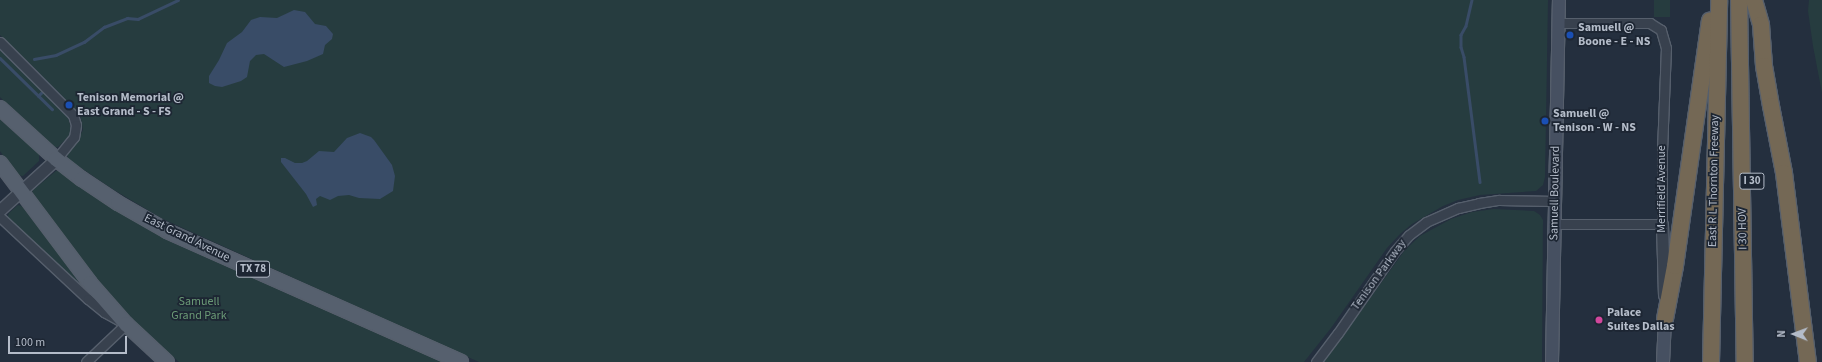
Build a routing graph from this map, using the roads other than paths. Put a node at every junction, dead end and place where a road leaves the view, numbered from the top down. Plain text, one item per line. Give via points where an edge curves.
1 (1559, 0) edge
2 (1713, 0) edge
3 (1719, 0) edge
4 (1739, 0) edge
5 (1750, 0) edge
6 (1754, 0) edge
7 (1558, 23) junction
8 (0, 42) edge
9 (0, 108) edge
10 (56, 159) junction
11 (0, 163) edge
12 (20, 190) junction
13 (1555, 201) junction
14 (0, 210) edge
15 (0, 217) edge
16 (1554, 224) junction
17 (1662, 224) junction
18 (1665, 319) junction
19 (126, 324) junction
20 (442, 358) edge
21 (86, 362) edge
22 (167, 362) edge
23 (461, 362) edge
24 (1316, 362) edge
25 (1552, 362) edge
26 (1663, 362) edge
27 (1711, 362) edge
28 (1745, 362) edge
29 (1755, 362) edge
30 (1808, 362) edge

1 - 7 main road, Samuell Boulevard
2 - 18 highway via 1675,266
3 - 27 highway, East R L Thornton Freeway
4 - 28 highway, I 30 HOV
5 - 29 highway, I 30
6 - 30 highway via 1761,25 1768,92 1784,173
7 - 13 main road, Samuell Boulevard
7 - 17 street, Merrifield Avenue via 1650,23 1661,30 1666,48
8 - 10 street via 73,115 76,125 74,138
9 - 10 main road, East Grand Avenue / TX 78
10 - 12 street
10 - 20 main road, East Grand Avenue / TX 78 via 118,202 180,237
11 - 12 main road
12 - 14 street
12 - 19 main road via 69,257
13 - 16 main road, Samuell Boulevard
13 - 24 street, Tenison Parkway via 1499,200 1479,203 1458,208 1426,222 1409,235 1395,251
15 - 19 street via 88,299 104,312
16 - 17 street
16 - 25 main road, Samuell Boulevard
17 - 18 street, Merrifield Avenue
18 - 26 main road, Merrifield Avenue
19 - 21 street
19 - 22 main road
20 - 23 main road, East Grand Avenue / TX 78

